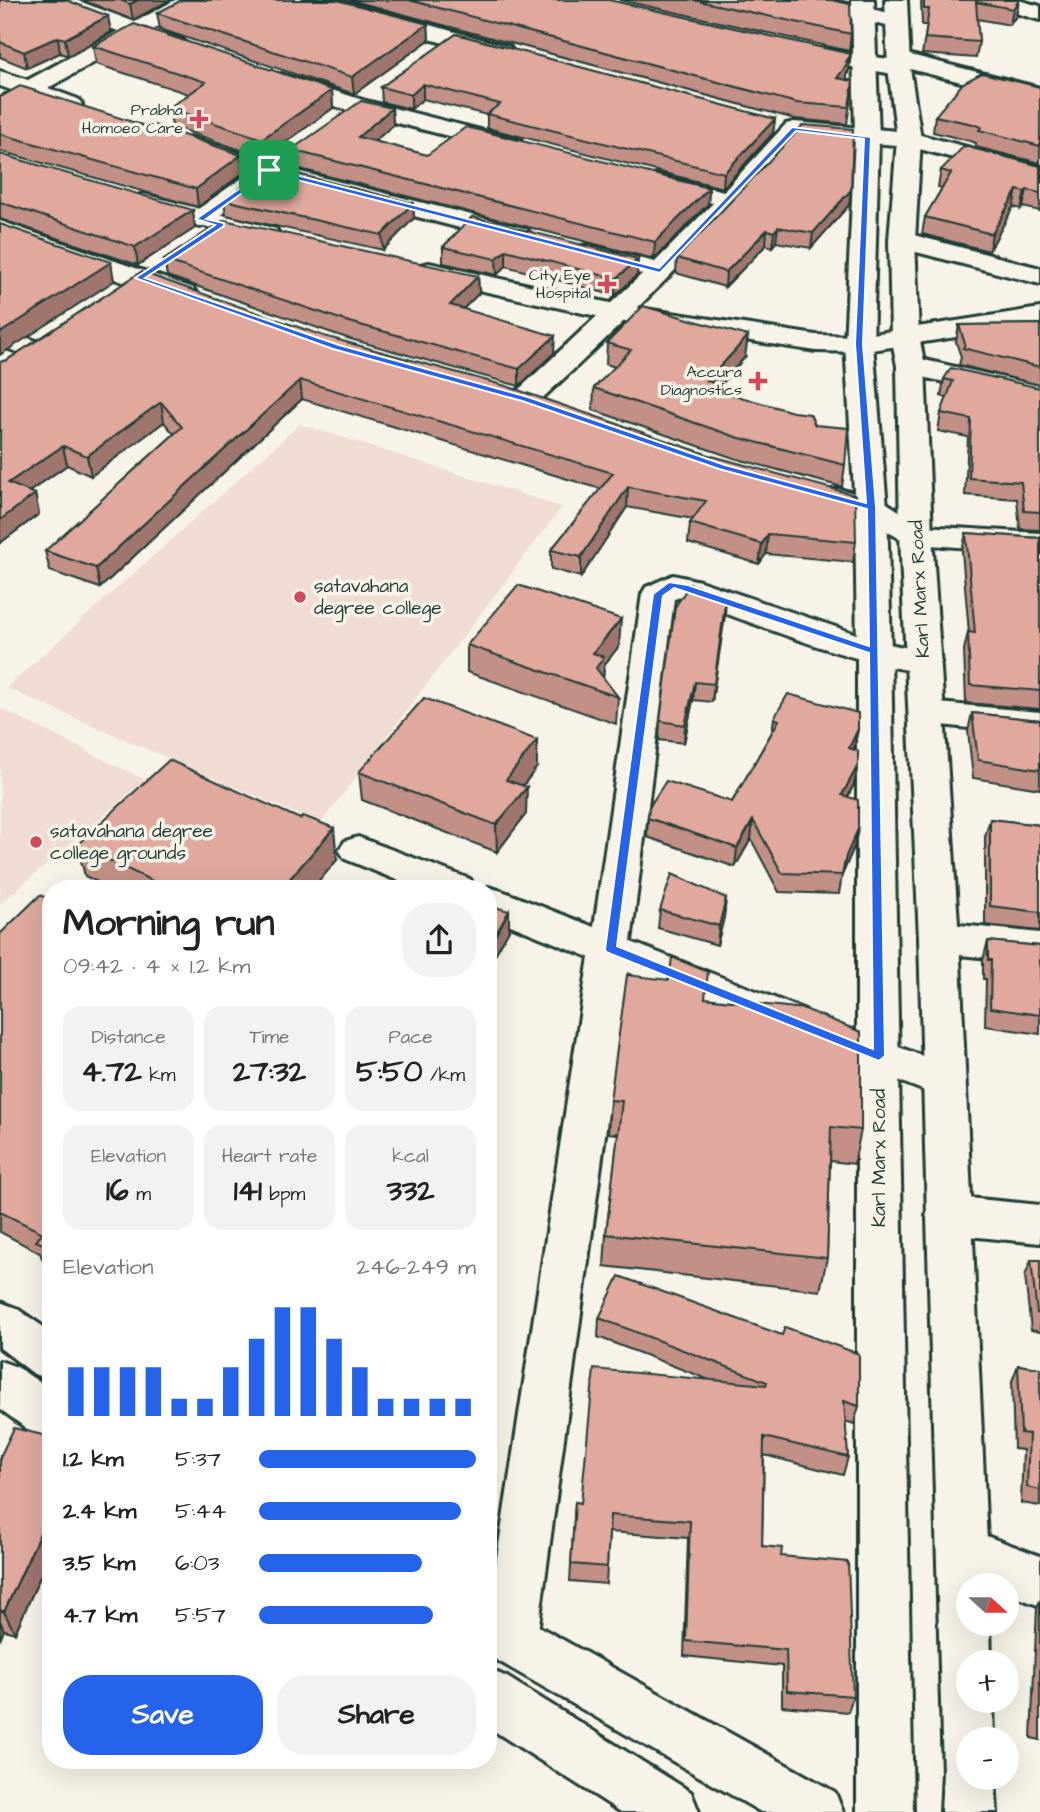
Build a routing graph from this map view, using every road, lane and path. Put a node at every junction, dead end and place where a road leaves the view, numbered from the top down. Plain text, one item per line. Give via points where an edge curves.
1 (56, 0) edge
2 (191, 0) edge
3 (315, 0) edge
4 (798, 0) edge
5 (1003, 1) edge
6 (880, 9) edge
7 (1040, 13) edge
8 (134, 31) junction
9 (450, 38) junction
10 (801, 50) edge
11 (200, 53) edge
12 (430, 53) edge
13 (530, 59) edge
14 (888, 64) junction
15 (266, 75) edge
16 (0, 78) edge
17 (28, 90) junction
18 (379, 91) dead end
19 (1040, 95) edge
20 (0, 105) edge
21 (358, 106) junction
22 (92, 111) edge
23 (336, 122) edge
24 (768, 122) edge
25 (794, 129) junction
26 (167, 136) edge
27 (867, 137) junction
28 (909, 139) junction
29 (531, 150) edge
30 (291, 154) edge
31 (269, 170) junction
32 (1040, 174) edge
33 (637, 177) edge
34 (120, 195) edge
35 (730, 200) junction
36 (211, 222) junction
37 (0, 229) edge
38 (290, 240) edge
39 (902, 240) junction
40 (542, 241) edge
41 (568, 248) edge
42 (399, 265) edge
43 (660, 271) junction
44 (1040, 276) edge
45 (128, 286) junction
46 (205, 301) edge
47 (619, 313) junction
48 (1040, 316) edge
49 (0, 336) edge
50 (859, 344) junction
51 (32, 349) edge
52 (908, 351) junction
53 (1040, 395) edge
54 (525, 400) edge
55 (809, 491) edge
56 (871, 507) junction
57 (916, 535) junction
58 (1040, 543) edge
59 (874, 652) junction
60 (924, 662) junction
61 (927, 714) junction
62 (1040, 724) edge
63 (358, 850) dead end
64 (434, 880) edge
65 (497, 905) edge
66 (939, 938) junction
67 (1040, 948) edge
68 (610, 949) junction
69 (879, 1056) junction
70 (943, 1081) junction
71 (948, 1215) junction
72 (1040, 1224) edge
73 (0, 1322) edge
74 (42, 1352) edge
75 (0, 1382) edge
76 (42, 1412) edge
77 (962, 1551) junction
78 (1040, 1581) edge
79 (500, 1632) edge
80 (497, 1702) edge
81 (967, 1727) edge
82 (968, 1790) edge
83 (671, 1812) edge
84 (815, 1812) edge
85 (885, 1812) edge
86 (969, 1812) edge

1 - 8 street
2 - 8 street
3 - 9 street
4 - 6 street
5 - 7 street
6 - 14 street, Karl Marx Road
8 - 11 street
8 - 17 street
9 - 12 street
9 - 13 street
10 - 14 street
14 - 19 street
14 - 27 street, Karl Marx Road
14 - 28 street, Karl Marx Road
15 - 21 street
16 - 17 street
17 - 20 street
17 - 22 street
18 - 21 street
21 - 23 street
21 - 29 street
24 - 25 street
25 - 27 street
25 - 35 street
26 - 31 street
27 - 28 street
27 - 50 street, Karl Marx Road
28 - 32 street
28 - 39 street, Karl Marx Road
30 - 31 street
31 - 36 street
31 - 40 street
33 - 35 street
34 - 36 street
35 - 43 street
36 - 38 street
36 - 45 street via 180,252
37 - 45 street
39 - 44 street
39 - 52 street, Karl Marx Road
41 - 43 street
42 - 47 street
43 - 47 street
45 - 46 street
47 - 50 street via 816,343
47 - 54 street
48 - 52 street
49 - 51 street
50 - 52 street
50 - 56 street, Karl Marx Road
52 - 53 street
52 - 57 street, Karl Marx Road
55 - 56 street
56 - 57 street
56 - 59 street, Karl Marx Road
57 - 58 street
57 - 60 street, Karl Marx Road
59 - 60 street
59 - 68 street via 688,587 673,584 658,594
59 - 69 street, Karl Marx Road
60 - 61 street, Karl Marx Road
61 - 62 street
61 - 66 street, Karl Marx Road
63 - 64 street
65 - 68 street
66 - 67 street
66 - 70 street, Karl Marx Road
68 - 69 street
68 - 79 street
69 - 70 street
69 - 85 street, Karl Marx Road
70 - 71 street, Karl Marx Road
71 - 72 street
71 - 77 street, Karl Marx Road
73 - 74 street
75 - 76 street
77 - 78 street
77 - 81 street, Karl Marx Road
79 - 84 street
80 - 83 street
82 - 86 street

